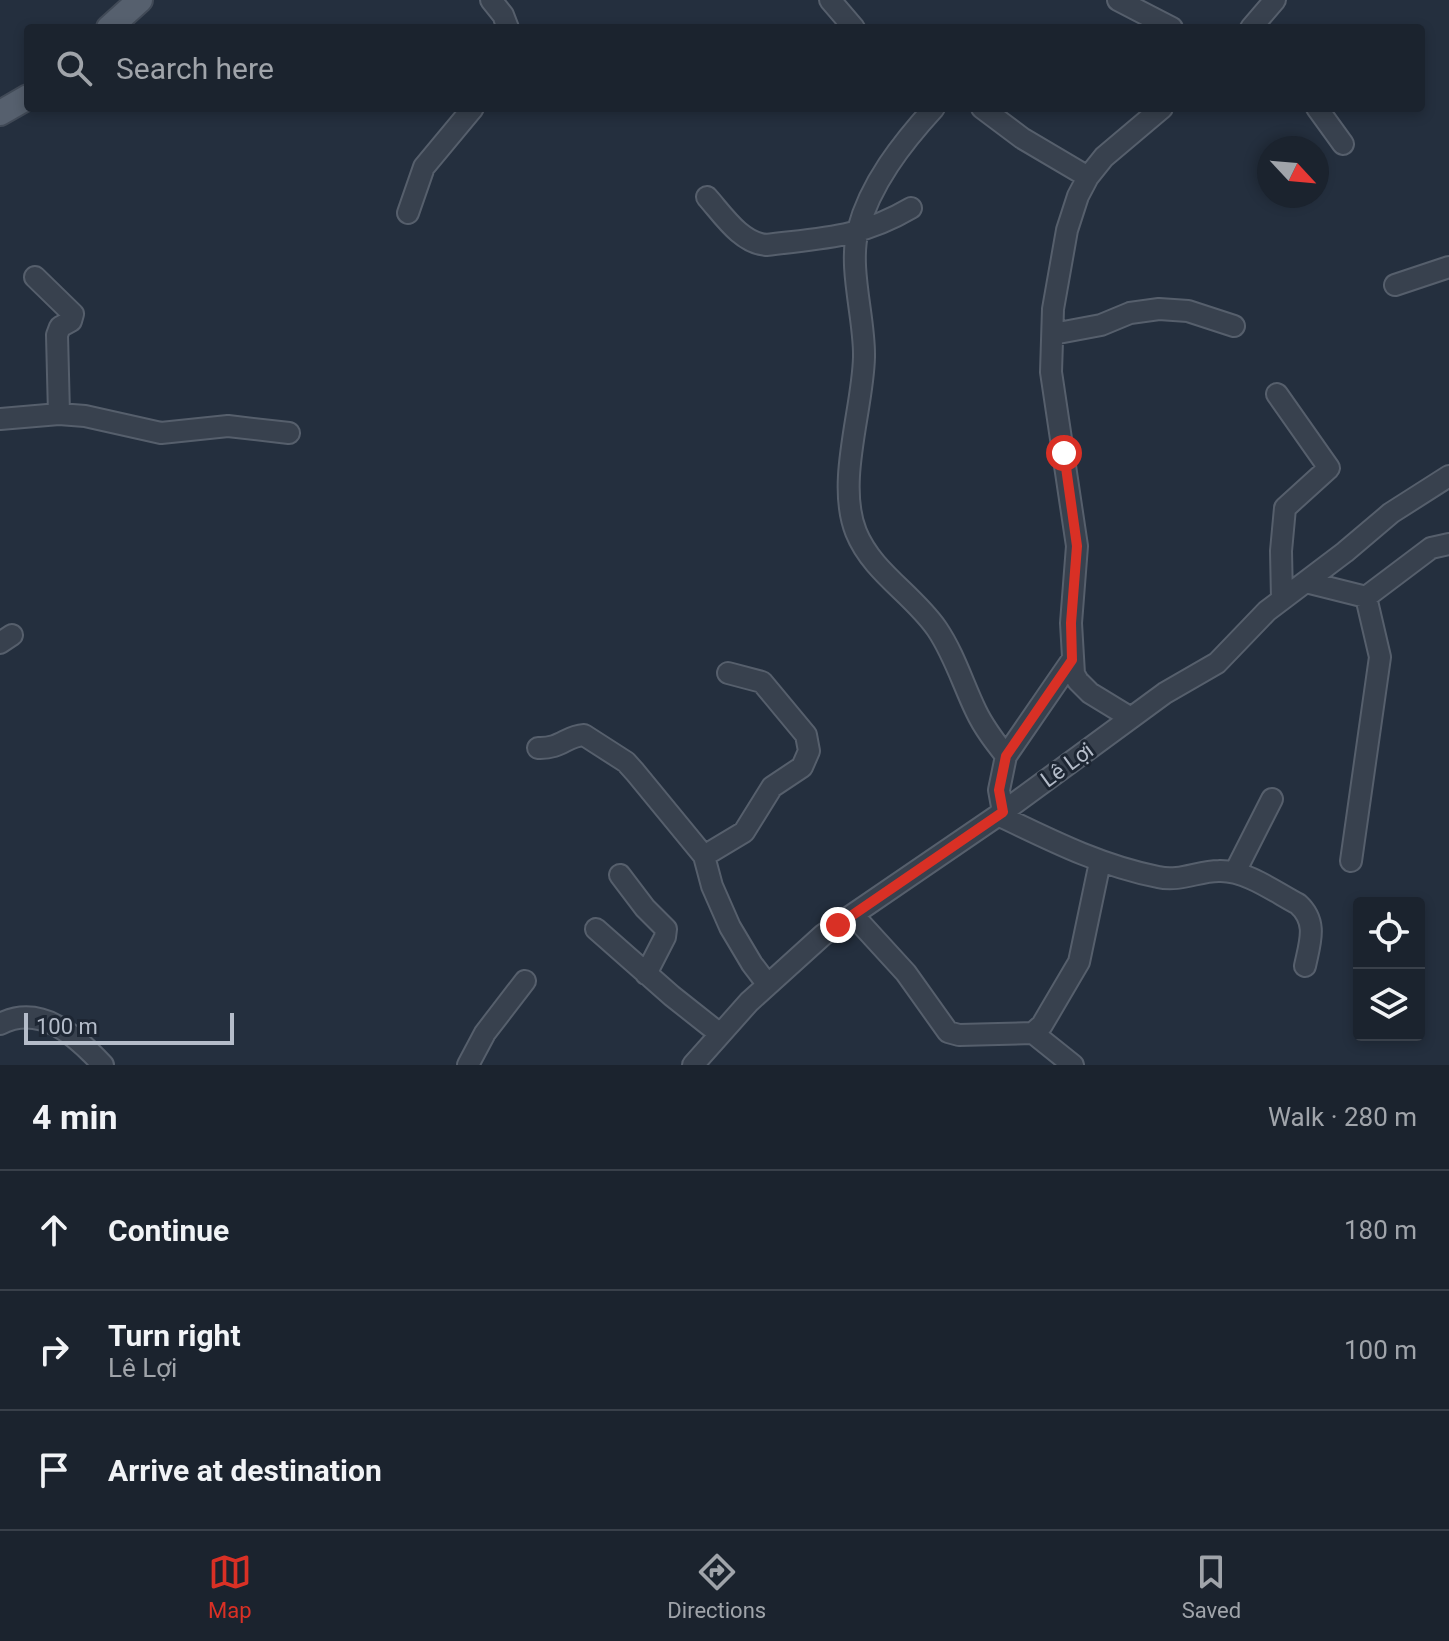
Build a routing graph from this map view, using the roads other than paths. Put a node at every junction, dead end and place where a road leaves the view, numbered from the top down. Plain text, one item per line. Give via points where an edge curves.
1 (140, 0) edge
2 (491, 0) edge
3 (830, 0) edge
4 (1118, 0) edge
5 (1275, 0) edge
6 (113, 24) edge
7 (506, 24) edge
8 (851, 24) edge
9 (1164, 24) edge
10 (1257, 24) edge
11 (24, 99) edge
12 (470, 112) edge
13 (930, 112) edge
14 (987, 112) edge
15 (1157, 112) edge
16 (1320, 112) edge
17 (0, 113) edge
18 (1343, 144) dead end
19 (1088, 177) junction
20 (707, 197) dead end
21 (911, 208) dead end
22 (408, 213) dead end
23 (857, 234) junction
24 (1449, 267) edge
25 (35, 277) dead end
26 (1395, 285) dead end
27 (1234, 326) dead end
28 (1053, 334) junction
29 (1277, 394) dead end
30 (59, 414) junction
31 (0, 419) edge
32 (289, 433) dead end
33 (1449, 476) edge
34 (1449, 544) edge
35 (1306, 582) junction
36 (1366, 597) junction
37 (1282, 599) junction
38 (1072, 660) junction
39 (728, 673) dead end
40 (1131, 718) junction
41 (538, 748) dead end
42 (1006, 756) junction
43 (1272, 799) dead end
44 (1000, 813) junction
45 (704, 856) junction
46 (1351, 861) dead end
47 (1100, 862) junction
48 (1235, 872) junction
49 (620, 875) dead end
50 (853, 915) junction
51 (596, 929) dead end
52 (1305, 966) dead end
53 (646, 974) junction
54 (525, 981) dead end
55 (768, 985) junction
56 (0, 1024) edge
57 (1033, 1033) junction
58 (720, 1034) junction
59 (103, 1065) edge
60 (468, 1065) edge
61 (693, 1065) edge
62 (1073, 1065) edge

1 - 6 main road
2 - 7 street
3 - 8 street
4 - 9 street
5 - 10 street
11 - 17 main road
12 - 22 street via 424,167
13 - 23 street via 870,195
14 - 19 street
15 - 19 street
16 - 18 street
19 - 28 street via 1067,230
20 - 23 street via 757,245
21 - 23 street
23 - 42 street via 864,358 850,462 852,521 873,560 938,630 983,726
24 - 26 street
25 - 30 street via 73,314 57,335
27 - 28 street via 1188,311 1159,309
28 - 38 street via 1051,372 1077,546
29 - 37 street via 1329,468 1285,508
30 - 31 street
30 - 32 street via 161,433 228,426
33 - 35 street, Lê Lợi via 1391,513
34 - 36 street via 1431,548
35 - 36 street
35 - 37 street, Lê Lợi
36 - 46 street via 1380,657
37 - 40 street, Lê Lợi via 1217,663
38 - 40 street via 1084,687
38 - 42 street
39 - 45 street via 762,682 806,735 809,751 802,767 772,787 744,832
40 - 44 street, Lê Lợi
41 - 45 street via 554,748 578,735 626,762
42 - 44 street
43 - 48 street
44 - 47 street
44 - 50 street, Lê Lợi
45 - 55 street via 730,927
47 - 48 street via 1169,879
47 - 57 street via 1079,962
48 - 52 street via 1306,911 1312,930
49 - 53 street via 666,929
50 - 55 street, Lê Lợi
50 - 57 street via 906,973 948,1032
51 - 53 street
53 - 58 street
54 - 60 street
55 - 58 street, Lê Lợi
56 - 59 street via 24,1016 50,1022
57 - 62 street
58 - 61 street, Lê Lợi

